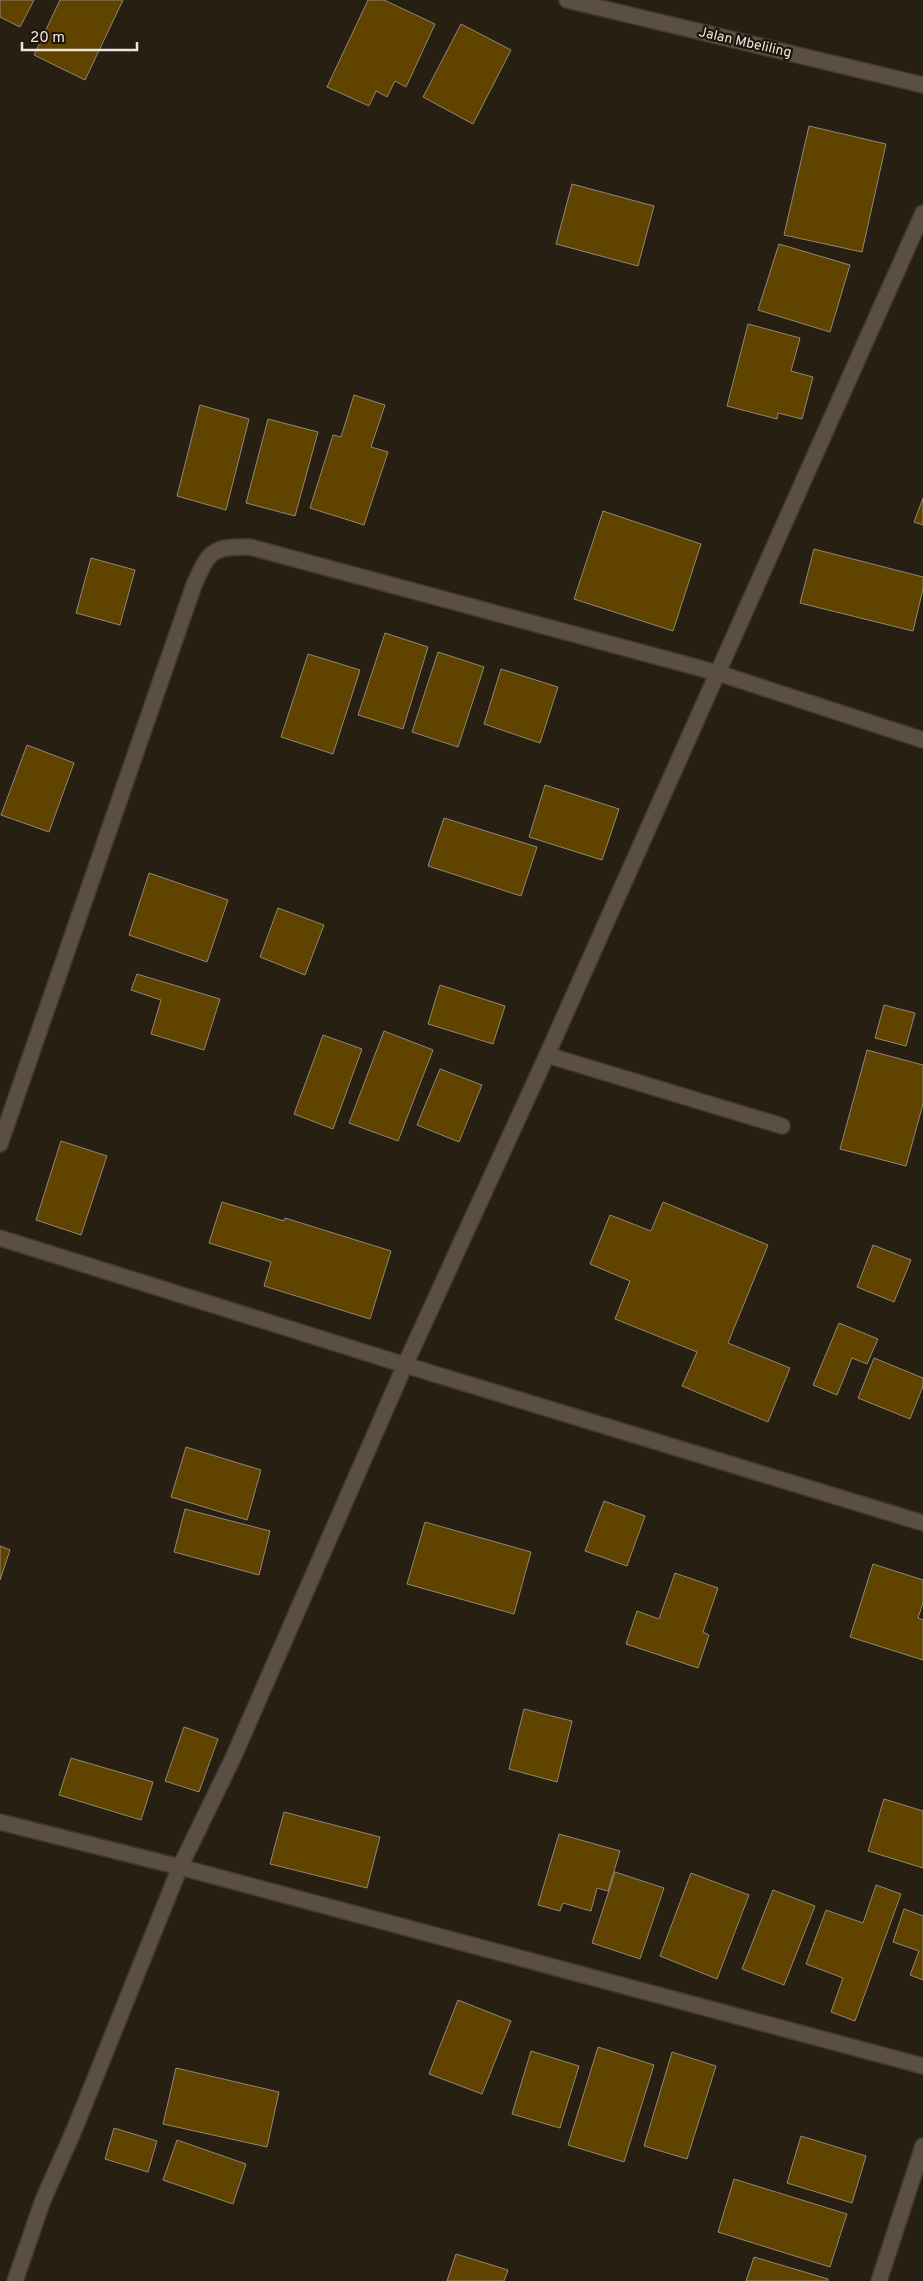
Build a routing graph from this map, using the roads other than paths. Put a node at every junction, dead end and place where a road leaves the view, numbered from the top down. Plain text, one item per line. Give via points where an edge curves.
1 (567, 0) edge
2 (923, 85) edge
3 (923, 213) edge
4 (718, 673) junction
5 (923, 740) edge
6 (547, 1055) junction
7 (782, 1126) dead end
8 (0, 1144) edge
9 (0, 1238) edge
10 (405, 1365) junction
11 (923, 1523) edge
12 (0, 1822) edge
13 (180, 1867) junction
14 (923, 2066) edge
15 (923, 2146) edge
16 (15, 2281) edge
17 (879, 2281) edge

1 - 2 street, Jalan Mbeliling
3 - 4 street
4 - 5 street
4 - 6 street
4 - 8 street via 250,547 214,550 204,562 194,584
6 - 7 street
6 - 10 street
9 - 10 street
10 - 11 street
10 - 13 street via 233,1758
12 - 13 street
13 - 14 street
13 - 16 street via 43,2200
15 - 17 street

